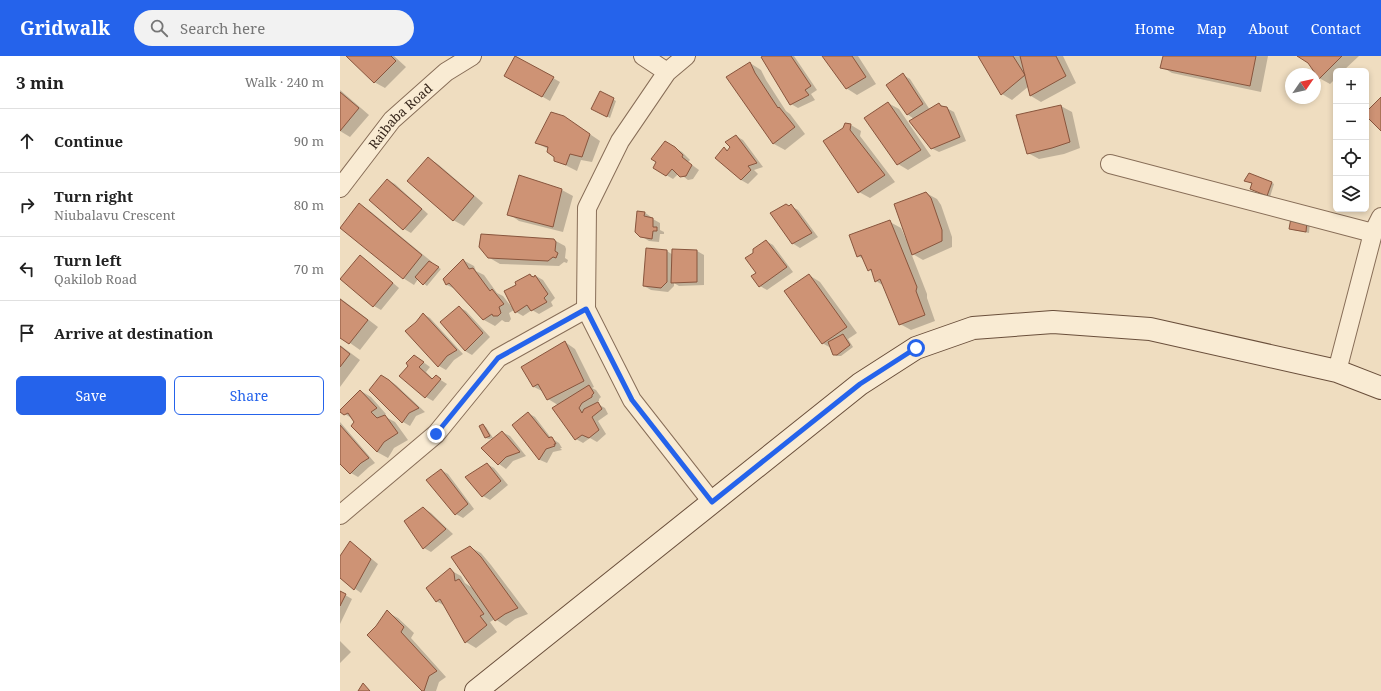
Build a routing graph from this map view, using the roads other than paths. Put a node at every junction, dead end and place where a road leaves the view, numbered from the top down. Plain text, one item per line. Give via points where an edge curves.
1 (472, 56) edge
2 (643, 56) edge
3 (686, 56) edge
4 (667, 72) junction
5 (1110, 164) dead end
6 (340, 188) edge
7 (1381, 216) edge
8 (1372, 232) junction
9 (586, 309) junction
10 (1337, 371) junction
11 (1381, 388) edge
12 (712, 502) junction
13 (340, 515) edge
14 (476, 691) edge

1 - 6 street, Raibaba Road via 446,72 392,120
2 - 4 street
3 - 4 street
4 - 9 street via 620,141 588,208
5 - 8 street
7 - 8 street
8 - 10 street
9 - 12 street via 632,400
9 - 13 street via 498,358 436,434
10 - 11 street
10 - 12 street via 1150,329 1053,322 973,328 916,348 860,384
12 - 14 street

